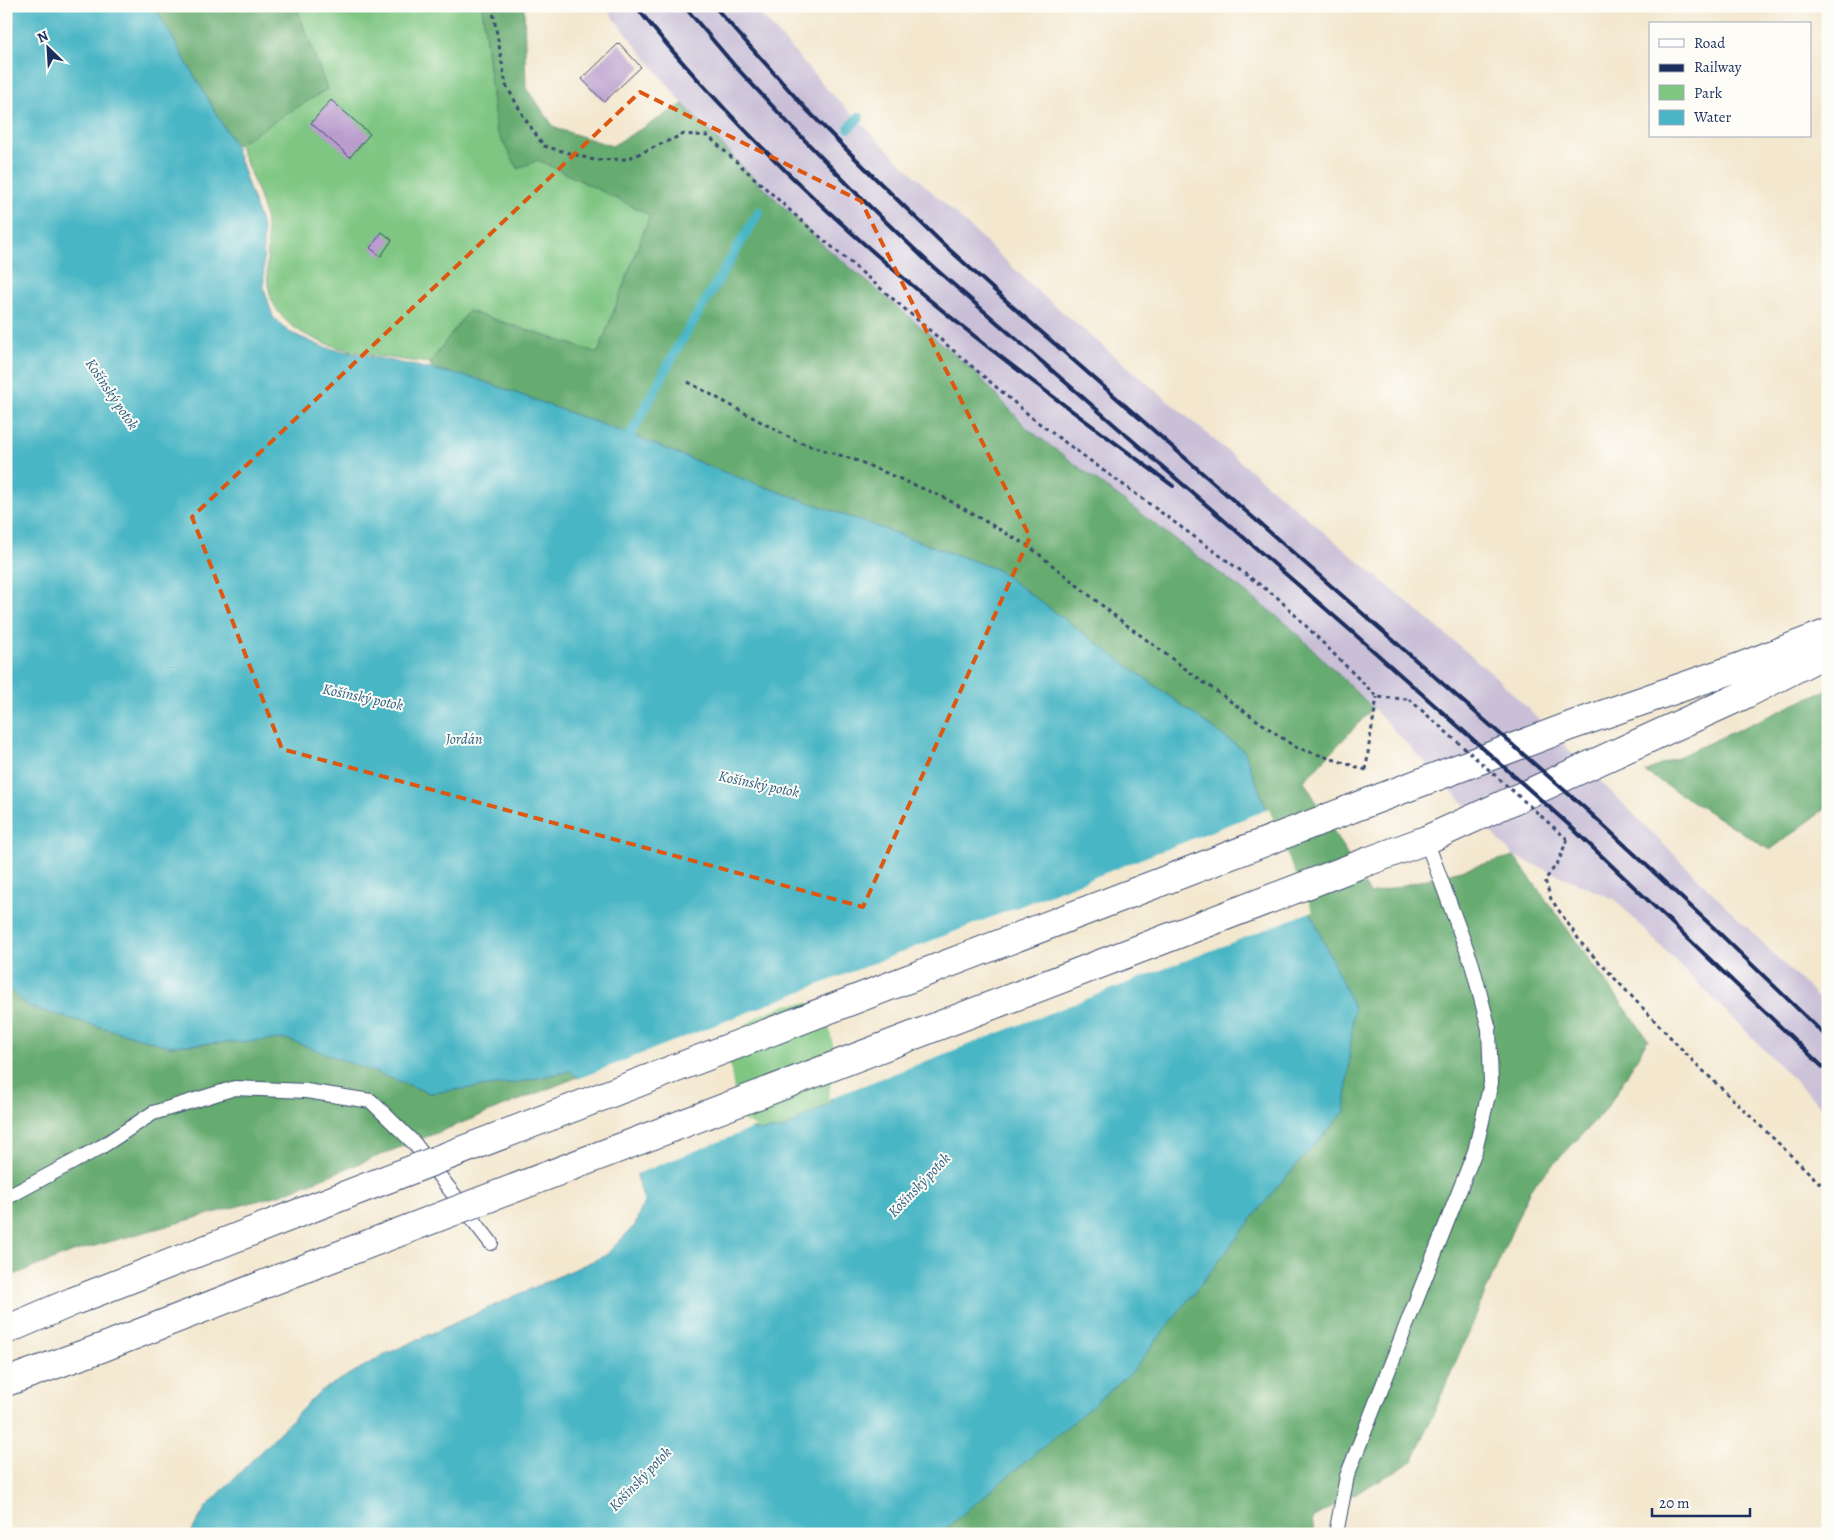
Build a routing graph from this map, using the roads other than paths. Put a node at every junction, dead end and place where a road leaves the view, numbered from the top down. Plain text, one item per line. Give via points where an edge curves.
1 (1828, 633) edge
2 (1828, 652) edge
3 (1426, 840) junction
4 (6, 1198) edge
5 (491, 1242) dead end
6 (74, 1301) junction
7 (6, 1322) edge
8 (6, 1330) edge
9 (104, 1347) junction
10 (6, 1382) edge
11 (6, 1396) edge
12 (1336, 1534) edge

1 - 6 main road, bridge via 1348,810
2 - 3 main road via 1746,694
3 - 9 main road, bridge
3 - 12 lane via 1472,964 1489,1029 1491,1083 1475,1150 1347,1476
4 - 5 lane via 101,1147 153,1113 235,1088 306,1091 371,1101 414,1143
6 - 7 main road
6 - 8 main road
9 - 10 main road
9 - 11 main road

